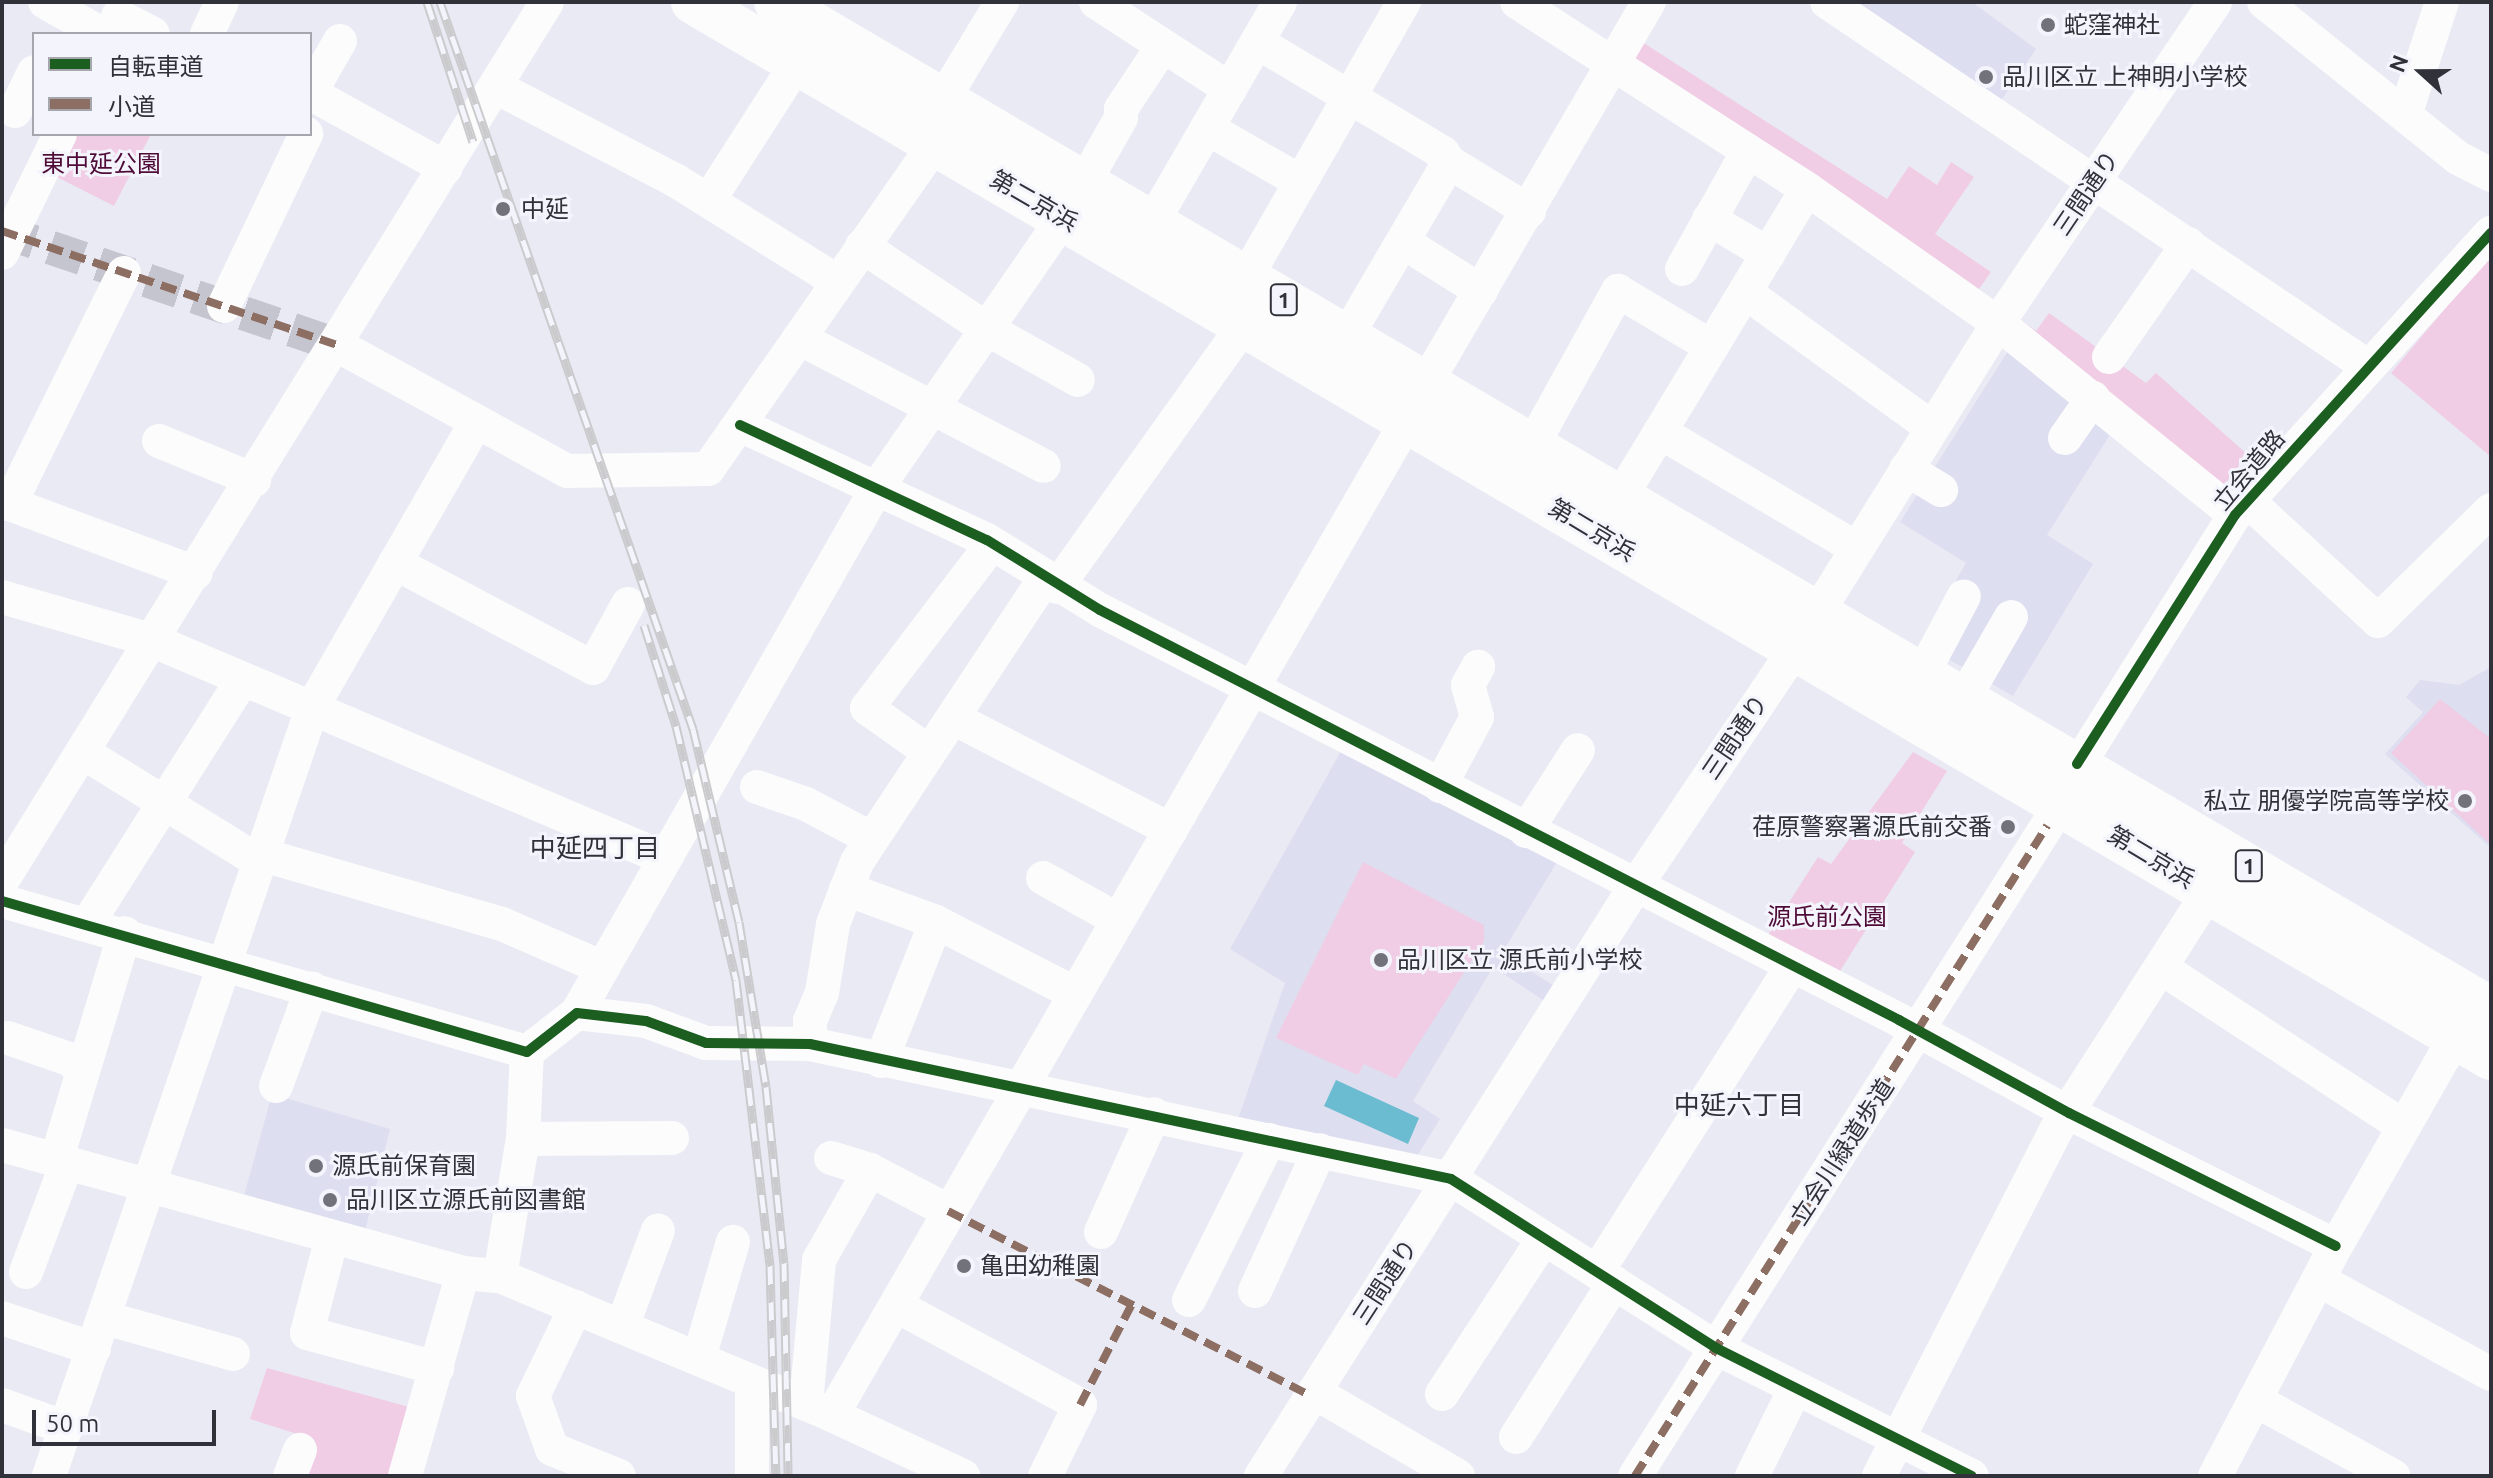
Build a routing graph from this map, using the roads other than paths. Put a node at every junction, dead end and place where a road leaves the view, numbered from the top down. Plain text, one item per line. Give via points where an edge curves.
1 (222, 2) edge
2 (547, 2) edge
3 (693, 2) edge
4 (1002, 2) edge
5 (1096, 2) edge
6 (1280, 2) edge
7 (1404, 2) edge
8 (1517, 2) edge
9 (1649, 2) edge
10 (1827, 2) edge
11 (2215, 2) edge
12 (2264, 2) edge
13 (2442, 2) edge
14 (796, 7) edge
15 (53, 16) edge
16 (113, 21) edge
17 (147, 32) edge
18 (208, 32) edge
19 (340, 41) dead end
20 (1257, 42) junction
21 (1162, 47) junction
22 (1614, 61) junction
23 (797, 63) junction
24 (32, 76) edge
25 (953, 83) dead end
26 (496, 87) junction
27 (1230, 89) junction
28 (1350, 97) junction
29 (313, 103) edge
30 (15, 111) dead end
31 (2405, 115) junction
32 (1207, 128) junction
33 (59, 136) edge
34 (305, 136) edge
35 (935, 143) junction
36 (1449, 162) junction
37 (1741, 164) dead end
38 (446, 168) junction
39 (2491, 175) edge
40 (1301, 182) junction
41 (2093, 182) junction
42 (1084, 183) junction
43 (709, 200) junction
44 (1800, 201) dead end
45 (1529, 211) junction
46 (1709, 219) junction
47 (1152, 223) junction
48 (2491, 233) edge
49 (1049, 239) dead end
50 (1403, 242) junction
51 (2188, 244) junction
52 (862, 246) junction
53 (2, 253) edge
54 (1768, 254) junction
55 (1255, 262) dead end
56 (1682, 269) dead end
57 (124, 273) dead end
58 (838, 282) junction
59 (1481, 291) junction
60 (1745, 292) junction
61 (224, 306) dead end
62 (1357, 319) dead end
63 (1998, 323) junction
64 (1244, 325) junction
65 (987, 329) junction
66 (799, 338) junction
67 (337, 345) junction
68 (1712, 347) junction
69 (2109, 357) dead end
70 (2367, 366) junction
71 (1078, 380) dead end
72 (2093, 398) junction
73 (1416, 403) junction
74 (932, 407) junction
75 (476, 422) junction
76 (740, 425) junction
77 (1542, 428) dead end
78 (1932, 428) junction
79 (1660, 432) junction
80 (2065, 438) dead end
81 (159, 441) dead end
82 (1044, 466) dead end
83 (1906, 469) junction
84 (254, 480) junction
85 (877, 488) junction
86 (1941, 490) dead end
87 (1620, 498) junction
88 (2241, 507) junction
89 (2491, 510) edge
90 (992, 544) junction
91 (1856, 548) junction
92 (395, 563) junction
93 (196, 573) junction
94 (1050, 583) junction
95 (1964, 596) dead end
96 (2, 597) edge
97 (628, 604) dead end
98 (1817, 612) junction
99 (2011, 617) dead end
100 (154, 641) junction
101 (1794, 650) junction
102 (1478, 667) dead end
103 (1922, 675) junction
104 (243, 679) junction
105 (1253, 689) junction
106 (313, 706) junction
107 (953, 718) junction
108 (1954, 718) junction
109 (1578, 750) dead end
110 (929, 752) junction
111 (84, 753) junction
112 (2077, 764) junction
113 (1440, 786) junction
114 (757, 787) dead end
115 (163, 803) junction
116 (2051, 814) junction
117 (1171, 830) junction
118 (1526, 831) junction
119 (872, 839) junction
120 (664, 858) junction
121 (261, 859) junction
122 (1043, 878) dead end
123 (2, 881) edge
124 (1635, 887) junction
125 (846, 889) junction
126 (2209, 892) junction
127 (2, 901) edge
128 (1118, 920) junction
129 (936, 922) junction
130 (88, 923) junction
131 (125, 933) junction
132 (226, 962) junction
133 (1792, 966) junction
134 (601, 967) junction
135 (2163, 969) junction
136 (312, 988) junction
137 (1076, 994) junction
138 (577, 1013) junction
139 (2483, 1021) edge
140 (1919, 1031) junction
141 (8, 1038) dead end
142 (810, 1044) junction
143 (527, 1052) junction
144 (881, 1061) junction
145 (82, 1073) junction
146 (1019, 1085) junction
147 (276, 1086) dead end
148 (2069, 1113) junction
149 (1154, 1114) junction
150 (2404, 1127) junction
151 (672, 1138) dead end
152 (523, 1139) junction
153 (1269, 1140) junction
154 (2, 1145) edge
155 (1320, 1150) junction
156 (831, 1158) dead end
157 (61, 1162) junction
158 (870, 1170) junction
159 (1451, 1179) junction
160 (150, 1186) junction
161 (948, 1211) junction
162 (658, 1230) dead end
163 (1101, 1232) dead end
164 (332, 1237) junction
165 (1544, 1238) junction
166 (733, 1242) dead end
167 (2336, 1246) junction
168 (26, 1272) dead end
169 (463, 1273) junction
170 (500, 1276) junction
171 (1605, 1277) junction
172 (2319, 1280) junction
173 (1255, 1291) dead end
174 (1189, 1300) dead end
175 (897, 1306) junction
176 (576, 1307) junction
177 (2, 1318) edge
178 (622, 1327) junction
179 (99, 1333) junction
180 (1716, 1348) junction
181 (233, 1354) dead end
182 (699, 1358) junction
183 (437, 1368) junction
184 (2491, 1374) edge
185 (752, 1382) junction
186 (1795, 1389) junction
187 (1314, 1392) junction
188 (1442, 1394) dead end
189 (2255, 1400) junction
190 (2, 1405) edge
191 (819, 1410) junction
192 (66, 1428) junction
193 (1516, 1437) dead end
194 (1898, 1443) junction
195 (907, 1465) edge
196 (49, 1476) edge
197 (405, 1476) edge
198 (619, 1476) edge
199 (752, 1476) edge
200 (963, 1476) edge
201 (1045, 1476) edge
202 (1261, 1476) edge
203 (1458, 1476) edge
204 (1635, 1476) edge
205 (1752, 1476) edge
206 (1879, 1476) edge
207 (1972, 1476) edge
208 (2215, 1476) edge
209 (2393, 1476) edge

1 - 18 street
2 - 26 street
3 - 23 highway, 第二京浜 / 1
4 - 25 street
5 - 21 street
6 - 20 street
7 - 28 street
8 - 22 street
9 - 22 street
10 - 41 street
11 - 41 street, 三間通り
12 - 31 street
13 - 31 street
14 - 42 highway, 第二京浜 / 1
15 - 16 street
16 - 17 street
19 - 29 street
20 - 27 street
20 - 28 street
21 - 27 street
21 - 42 street via 1121,109 1121,118
22 - 45 street
22 - 63 street
23 - 35 highway, 第二京浜 / 1
23 - 43 street
24 - 30 street
26 - 38 street
26 - 43 street
27 - 32 street
28 - 36 street via 1443,153
28 - 40 street
29 - 38 street
31 - 39 street via 2458,158
32 - 40 street
32 - 47 street
33 - 53 street
34 - 61 street
35 - 52 street
35 - 64 highway, 第二京浜 / 1
36 - 45 street
36 - 50 street
37 - 46 street
38 - 67 street
40 - 55 street
41 - 51 street
41 - 63 street, 三間通り
42 - 47 highway, 第二京浜 / 1
43 - 58 street
44 - 54 street
45 - 59 street
46 - 54 street
46 - 56 street
47 - 73 highway, 第二京浜 / 1
48 - 70 street, 立会道路
49 - 65 street
50 - 59 street
50 - 62 street
51 - 69 street
51 - 70 street
52 - 58 street
52 - 65 street
54 - 60 street
57 - 93 street via 10,504
58 - 66 street
59 - 73 street
60 - 68 street
60 - 78 street
63 - 72 street
63 - 78 street, 三間通り
64 - 73 highway, 第二京浜 / 1
64 - 94 street
65 - 71 street
65 - 74 street
66 - 74 street
66 - 76 street
67 - 75 street
67 - 84 street
68 - 77 street via 1618,291
68 - 79 street
70 - 88 street, 立会道路
72 - 80 street
72 - 88 street
73 - 87 highway, 第二京浜 / 1
73 - 101 highway, 第二京浜 / 1
73 - 105 street
74 - 82 street
74 - 85 street
75 - 76 street via 567,471 708,469
75 - 92 street
76 - 85 street
78 - 83 street, 三間通り
79 - 87 street
79 - 91 street
81 - 84 street
83 - 86 street
83 - 91 street, 三間通り
84 - 93 street
85 - 90 street
85 - 120 street
87 - 98 highway, 第二京浜 / 1
88 - 89 street via 2378,621
88 - 112 street, 立会道路
90 - 94 street
90 - 110 street via 867,708
91 - 98 street, 三間通り
92 - 97 street via 593,668
92 - 106 street
93 - 100 street
94 - 105 street
94 - 107 street
95 - 103 street
96 - 100 street
98 - 101 street, 三間通り
98 - 103 highway, 第二京浜 / 1
99 - 108 street
100 - 104 street
100 - 111 street
101 - 108 highway, 第二京浜 / 1
101 - 124 street, 三間通り
102 - 113 street via 1468,685 1477,717
103 - 108 highway, 第二京浜 / 1
104 - 106 street
104 - 115 street
105 - 113 street
105 - 117 street
106 - 120 street
106 - 121 street
107 - 110 street
107 - 117 street
108 - 112 highway, 第二京浜 / 1
108 - 116 highway, 第二京浜 / 1
109 - 118 street
110 - 119 street
111 - 115 street
111 - 123 street
112 - 116 street, 立会道路
112 - 139 highway, 第二京浜 / 1
113 - 118 street
114 - 119 street via 806,804
115 - 121 street
115 - 130 street
116 - 126 highway, 第二京浜 / 1
116 - 140 street, 立会川緑道歩道
117 - 128 street
118 - 124 street
119 - 125 street
120 - 134 street
121 - 132 street
121 - 134 street via 502,924
122 - 128 street
124 - 133 street
124 - 159 street, 三間通り
125 - 129 street
125 - 142 street via 810,1021
126 - 135 street
126 - 139 highway, 第二京浜 / 1
127 - 130 street
128 - 137 street
129 - 137 street
129 - 144 street
130 - 131 street
131 - 132 street
131 - 145 street
132 - 136 street
132 - 160 street
133 - 140 street
133 - 171 street
134 - 138 street
135 - 148 street
135 - 150 street
136 - 143 street
136 - 147 street
137 - 146 street
138 - 142 street via 646,1021 706,1043
138 - 143 street
139 - 150 street
140 - 148 street
140 - 180 street, 立会川緑道歩道
141 - 145 street via 72,1060
142 - 144 street
143 - 152 street
144 - 146 street
145 - 157 street
146 - 149 street
146 - 161 street
148 - 167 street
148 - 194 street
149 - 153 street
149 - 163 street
150 - 167 street
151 - 152 street
152 - 170 street
153 - 155 street
153 - 174 street
154 - 157 street
155 - 159 street
155 - 173 street
156 - 158 street
157 - 160 street
157 - 168 street
158 - 161 street
158 - 191 street via 819,1260
159 - 165 street
159 - 187 street, 三間通り
160 - 164 street
160 - 179 street
161 - 175 street
162 - 178 street
164 - 169 street
164 - 183 street via 307,1333
165 - 171 street
165 - 188 street
166 - 182 street
167 - 172 street
169 - 170 street
169 - 183 street
170 - 176 street
171 - 180 street
171 - 193 street
172 - 184 street
172 - 189 street
175 - 191 street
175 - 201 street via 1080,1405
176 - 178 street
176 - 198 street via 533,1396 552,1449
177 - 179 street
178 - 182 street
179 - 181 street
179 - 192 street
180 - 186 street
180 - 204 street, 立会川緑道歩道
182 - 185 street
183 - 197 street
185 - 191 street
185 - 199 street
186 - 194 street
186 - 205 street
187 - 202 street, 三間通り
187 - 203 street
189 - 208 street
189 - 209 street
190 - 192 street
191 - 195 street
192 - 196 street
194 - 206 street
194 - 207 street
195 - 200 street

